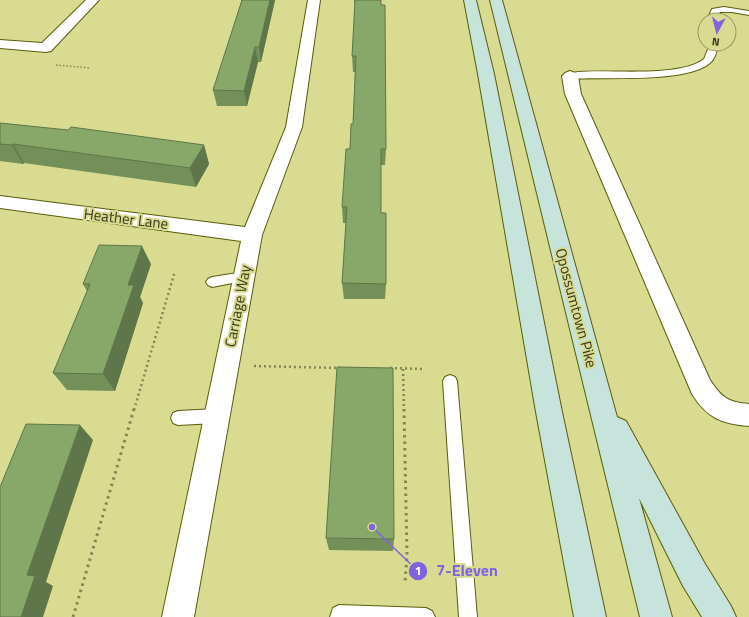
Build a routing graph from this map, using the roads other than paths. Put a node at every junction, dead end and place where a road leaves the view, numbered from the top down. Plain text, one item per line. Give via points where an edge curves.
1 (93, 0) edge
2 (314, 0) edge
3 (470, 0) edge
4 (496, 0) edge
5 (715, 12) edge
6 (749, 13) edge
7 (0, 44) edge
8 (713, 52) edge
9 (570, 76) joint
10 (0, 202) edge
11 (252, 235) junction
12 (244, 277) junction
13 (212, 282) dead end
14 (450, 381) dead end
15 (599, 396) junction
16 (738, 414) edge
17 (216, 416) junction
18 (178, 418) dead end
19 (178, 617) edge
20 (339, 617) edge
21 (426, 617) edge
22 (468, 617) edge
23 (590, 617) edge
24 (656, 617) edge
25 (720, 617) edge

1 - 7 street via 46,48
2 - 11 street, Carriage Way via 294,127
3 - 23 main road
4 - 15 main road, Opossumtown Pike
5 - 6 lane via 724,9
8 - 9 lane via 706,63 690,70
9 - 16 street via 573,94 701,387 710,402
10 - 11 street, Heather Lane
11 - 12 street, Carriage Way
12 - 13 lane
12 - 17 street, Carriage Way
14 - 22 lane
15 - 24 main road, Opossumtown Pike
15 - 25 main road via 694,576
17 - 18 lane
17 - 19 street, Carriage Way
20 - 21 lane via 339,614

